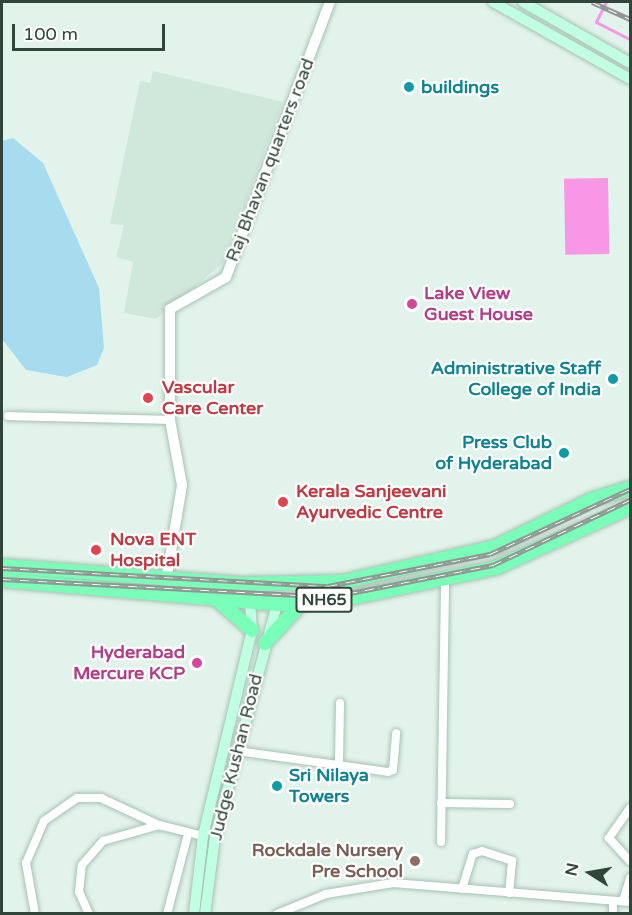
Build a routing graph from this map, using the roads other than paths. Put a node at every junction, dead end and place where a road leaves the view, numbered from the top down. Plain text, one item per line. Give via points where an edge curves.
1 (330, 2) edge
2 (494, 2) edge
3 (523, 2) edge
4 (630, 63) edge
5 (630, 79) edge
6 (8, 416) dead end
7 (170, 420) junction
8 (630, 488) edge
9 (630, 507) edge
10 (475, 552) junction
11 (2, 566) edge
12 (486, 571) junction
13 (167, 575) junction
14 (2, 580) edge
15 (446, 580) junction
16 (212, 596) junction
17 (250, 601) junction
18 (302, 602) junction
19 (277, 604) junction
20 (254, 616) junction
21 (270, 620) junction
22 (252, 630) junction
23 (265, 643) junction
24 (340, 704) dead end
25 (396, 734) dead end
26 (237, 751) junction
27 (339, 766) junction
28 (441, 803) junction
29 (510, 804) dead end
30 (630, 808) edge
31 (159, 825) junction
32 (188, 834) junction
33 (203, 836) junction
34 (441, 842) dead end
35 (630, 861) edge
36 (630, 878) edge
37 (462, 889) junction
38 (509, 893) junction
39 (613, 901) junction
40 (627, 902) edge
41 (35, 914) edge
42 (89, 914) edge
43 (167, 914) edge
44 (194, 914) edge
45 (205, 914) edge
46 (277, 914) edge
47 (613, 914) edge

1 - 7 street, Raj Bhavan quarters road via 226,277 170,309
2 - 5 main road
3 - 4 main road
6 - 7 street
7 - 13 street, Raj Bhavan quarters road via 182,484
8 - 10 highway, NH65
9 - 12 highway, NH65
10 - 12 highway
10 - 13 highway, NH65 via 312,585
11 - 13 highway, NH65
12 - 15 highway, NH65
14 - 16 highway, NH65
15 - 18 highway, NH65
15 - 28 street
16 - 17 highway, NH65
16 - 22 highway
17 - 19 highway, NH65
17 - 20 main road
18 - 19 highway, NH65
18 - 23 highway
19 - 21 main road, Judge Kushan Road
20 - 21 main road via 262,613
20 - 22 main road, Judge Kushan Road
21 - 23 main road, Judge Kushan Road
22 - 33 main road, Judge Kushan Road
23 - 26 main road, Judge Kushan Road
24 - 27 street
25 - 27 street via 393,770
26 - 27 street
26 - 45 main road, Judge Kushan Road via 215,837
28 - 29 street
28 - 34 street
30 - 35 street via 609,838
31 - 32 street
31 - 41 street via 101,798 77,798 44,821 26,863
31 - 42 street via 103,841 82,865 79,892
32 - 33 street
32 - 43 street
33 - 44 main road, Judge Kushan Road
36 - 40 street
37 - 38 street
37 - 38 street via 473,854 482,851 512,861
37 - 46 street via 369,885
38 - 39 street
39 - 40 street
39 - 47 street

